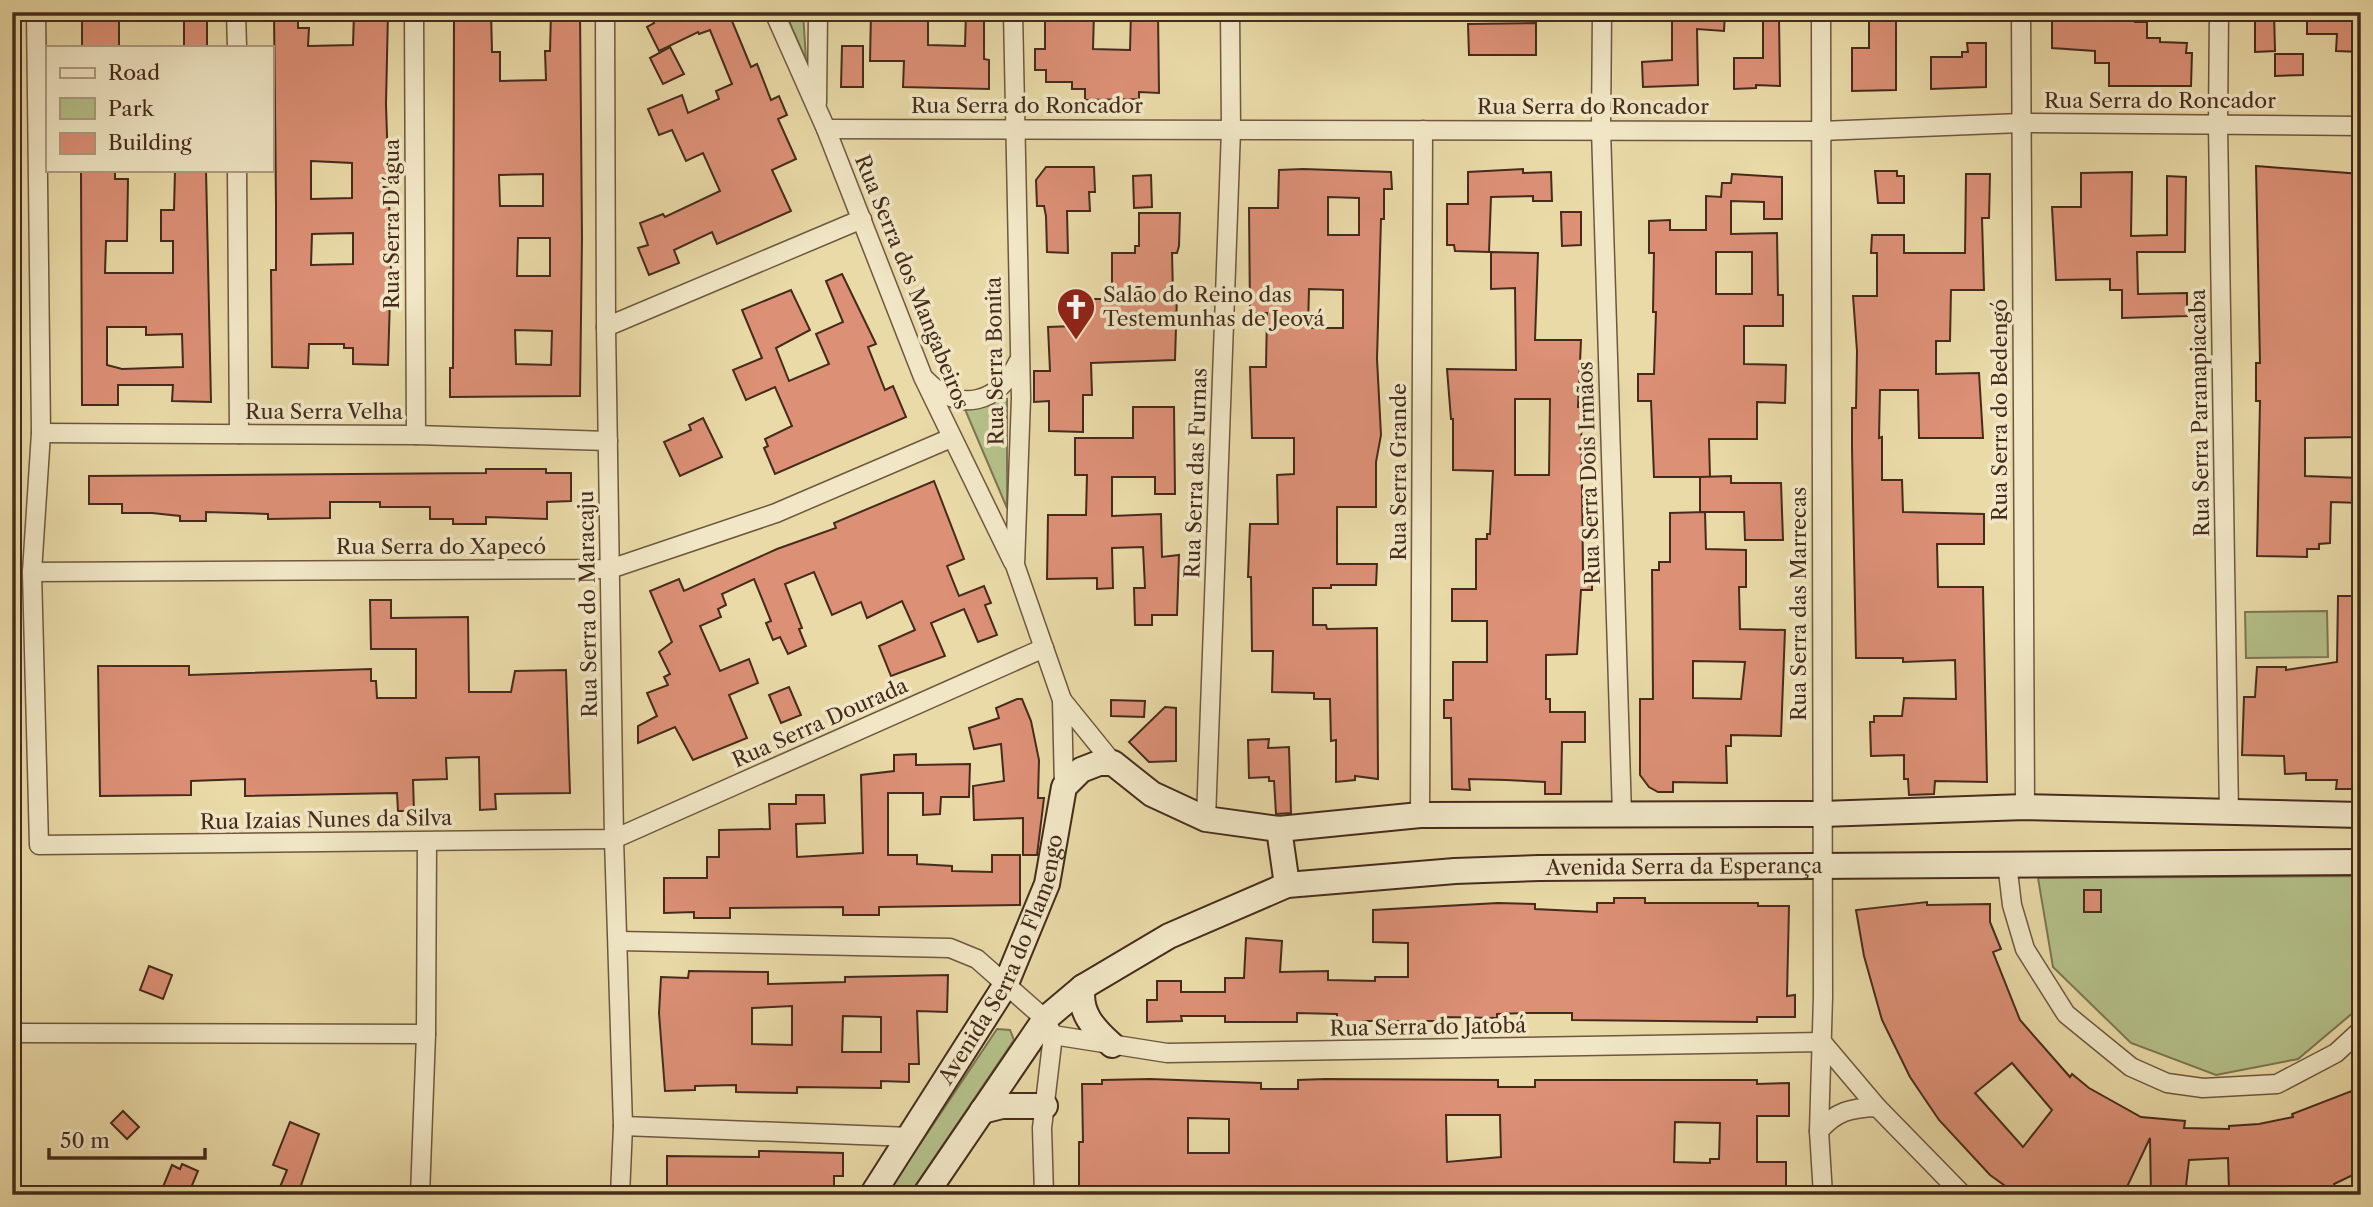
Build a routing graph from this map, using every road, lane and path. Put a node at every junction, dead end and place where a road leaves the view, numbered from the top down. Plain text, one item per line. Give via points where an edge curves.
1 (36, 12) edge
2 (236, 12) edge
3 (414, 12) edge
4 (605, 12) edge
5 (774, 12) edge
6 (818, 12) edge
7 (1013, 12) edge
8 (1230, 12) edge
9 (1602, 12) edge
10 (1821, 12) edge
11 (2021, 12) edge
12 (2220, 12) edge
13 (237, 46) edge
14 (817, 110) junction
15 (2021, 123) junction
16 (2218, 125) junction
17 (2361, 126) edge
18 (1013, 127) junction
19 (826, 129) junction
20 (1231, 130) junction
21 (1423, 130) junction
22 (1601, 130) junction
23 (1821, 131) junction
24 (237, 172) edge
25 (862, 219) junction
26 (606, 327) junction
27 (1018, 362) junction
28 (923, 377) junction
29 (41, 433) junction
30 (239, 434) junction
31 (416, 435) junction
32 (951, 438) junction
33 (608, 441) junction
34 (1015, 565) junction
35 (610, 569) junction
36 (32, 572) junction
37 (1044, 648) junction
38 (1062, 700) junction
39 (1113, 763) junction
40 (1064, 787) junction
41 (2025, 807) junction
42 (1822, 814) junction
43 (2229, 814) junction
44 (1420, 815) junction
45 (1622, 815) junction
46 (2361, 815) edge
47 (1206, 819) junction
48 (1279, 829) junction
49 (614, 839) junction
50 (427, 842) junction
51 (2361, 862) edge
52 (2007, 863) junction
53 (1823, 866) junction
54 (1287, 885) junction
55 (619, 941) junction
56 (1005, 986) junction
57 (1083, 987) junction
58 (1049, 1027) junction
59 (2361, 1030) edge
60 (12, 1033) edge
61 (426, 1034) junction
62 (1822, 1042) junction
63 (1112, 1045) junction
64 (1045, 1106) junction
65 (1877, 1107) junction
66 (982, 1111) junction
67 (623, 1126) junction
68 (1819, 1131) junction
69 (911, 1137) junction
70 (420, 1195) edge
71 (620, 1195) edge
72 (872, 1195) edge
73 (925, 1195) edge
74 (1044, 1195) edge
75 (1822, 1195) edge
76 (1963, 1195) edge

1 - 29 street
2 - 13 street
3 - 31 street, Rua Serra D'água
4 - 26 street, Rua Serra do Maracaju
5 - 14 street, Rua Serra dos Mangabeiros
6 - 14 street
7 - 18 street, Rua Serra Bonita
8 - 20 street, Rua Serra das Furnas
9 - 22 street, Rua Serra Dois Irmãos
10 - 23 street, Rua Serra das Marrecas
11 - 15 street, Rua Serra do Bedengó
12 - 16 street, Rua Serra Paranapiacaba
14 - 19 street, Rua Serra dos Mangabeiros
15 - 16 street, Rua Serra do Roncador
15 - 23 street, Rua Serra do Roncador
15 - 41 street, Rua Serra do Bedengó
16 - 17 street, Rua Serra do Roncador
16 - 43 street, Rua Serra Paranapiacaba
18 - 19 street, Rua Serra do Roncador
18 - 20 street, Rua Serra do Roncador
18 - 27 street, Rua Serra Bonita
19 - 25 street, Rua Serra dos Mangabeiros
20 - 21 street, Rua Serra do Roncador
20 - 47 street, Rua Serra das Furnas
21 - 22 street, Rua Serra do Roncador
21 - 44 street, Rua Serra Grande
22 - 23 street, Rua Serra do Roncador
22 - 45 street, Rua Serra Dois Irmãos
23 - 42 street, Rua Serra das Marrecas
24 - 30 street
25 - 26 street
25 - 28 street, Rua Serra dos Mangabeiros
26 - 33 street, Rua Serra do Maracaju
27 - 28 street via 1009,381 985,398 948,396
27 - 34 street, Rua Serra Bonita via 1021,398
28 - 32 street, Rua Serra dos Mangabeiros
29 - 30 street, Rua Serra Velha
29 - 36 street
30 - 31 street, Rua Serra Velha
31 - 33 street, Rua Serra Velha
32 - 34 street, Rua Serra dos Mangabeiros
32 - 35 street, Rua Serra do Xapecó via 776,513
33 - 35 street, Rua Serra do Maracaju
34 - 37 street, Rua Serra Bonita
35 - 36 street, Rua Serra do Xapecó
35 - 49 street, Rua Serra do Maracaju
36 - 50 street, Rua Izaias Nunes da Silva via 39,845
37 - 38 street, Rua Serra Bonita
37 - 49 street, Rua Serra Dourada
38 - 39 street
38 - 40 street, Avenida Serra do Flamengo
39 - 40 street via 1081,770
39 - 47 street via 1152,794
40 - 56 street, Avenida Serra do Flamengo via 1047,884
41 - 42 street
41 - 43 street
42 - 45 street
42 - 53 street, Rua Serra das Marrecas
43 - 46 street
44 - 45 street
44 - 48 street
47 - 48 street
48 - 54 street
49 - 50 street, Rua Izaias Nunes da Silva
49 - 55 street, Rua Serra do Maracaju
50 - 61 street
51 - 52 street, Avenida Serra da Esperança
52 - 53 street, Avenida Serra da Esperança
52 - 59 street via 2012,905 2025,948 2066,1014 2131,1067 2167,1083 2203,1088 2277,1084 2336,1053
53 - 54 street, Avenida Serra da Esperança via 1455,871
53 - 62 street, Rua Serra das Marrecas
54 - 57 street, Avenida Serra da Esperança via 1169,936
55 - 56 street via 950,948 977,959
55 - 67 street, Rua Serra do Maracaju
56 - 58 street
56 - 69 street, Avenida Serra do Flamengo
57 - 58 street, Avenida Serra da Esperança
57 - 63 street via 1080,1002 1087,1017
58 - 63 street, Rua Serra do Jatobá
58 - 64 street
58 - 66 street
60 - 61 street
61 - 70 street
62 - 63 street, Rua Serra do Jatobá via 1181,1053
62 - 65 street
62 - 68 street, Rua Serra das Marrecas
64 - 66 street
64 - 74 street
65 - 68 street via 1848,1108
65 - 76 street
66 - 73 street
67 - 69 street
67 - 71 street, Rua Serra do Maracaju
68 - 75 street, Rua Serra das Marrecas
69 - 72 street, Avenida Serra do Flamengo

